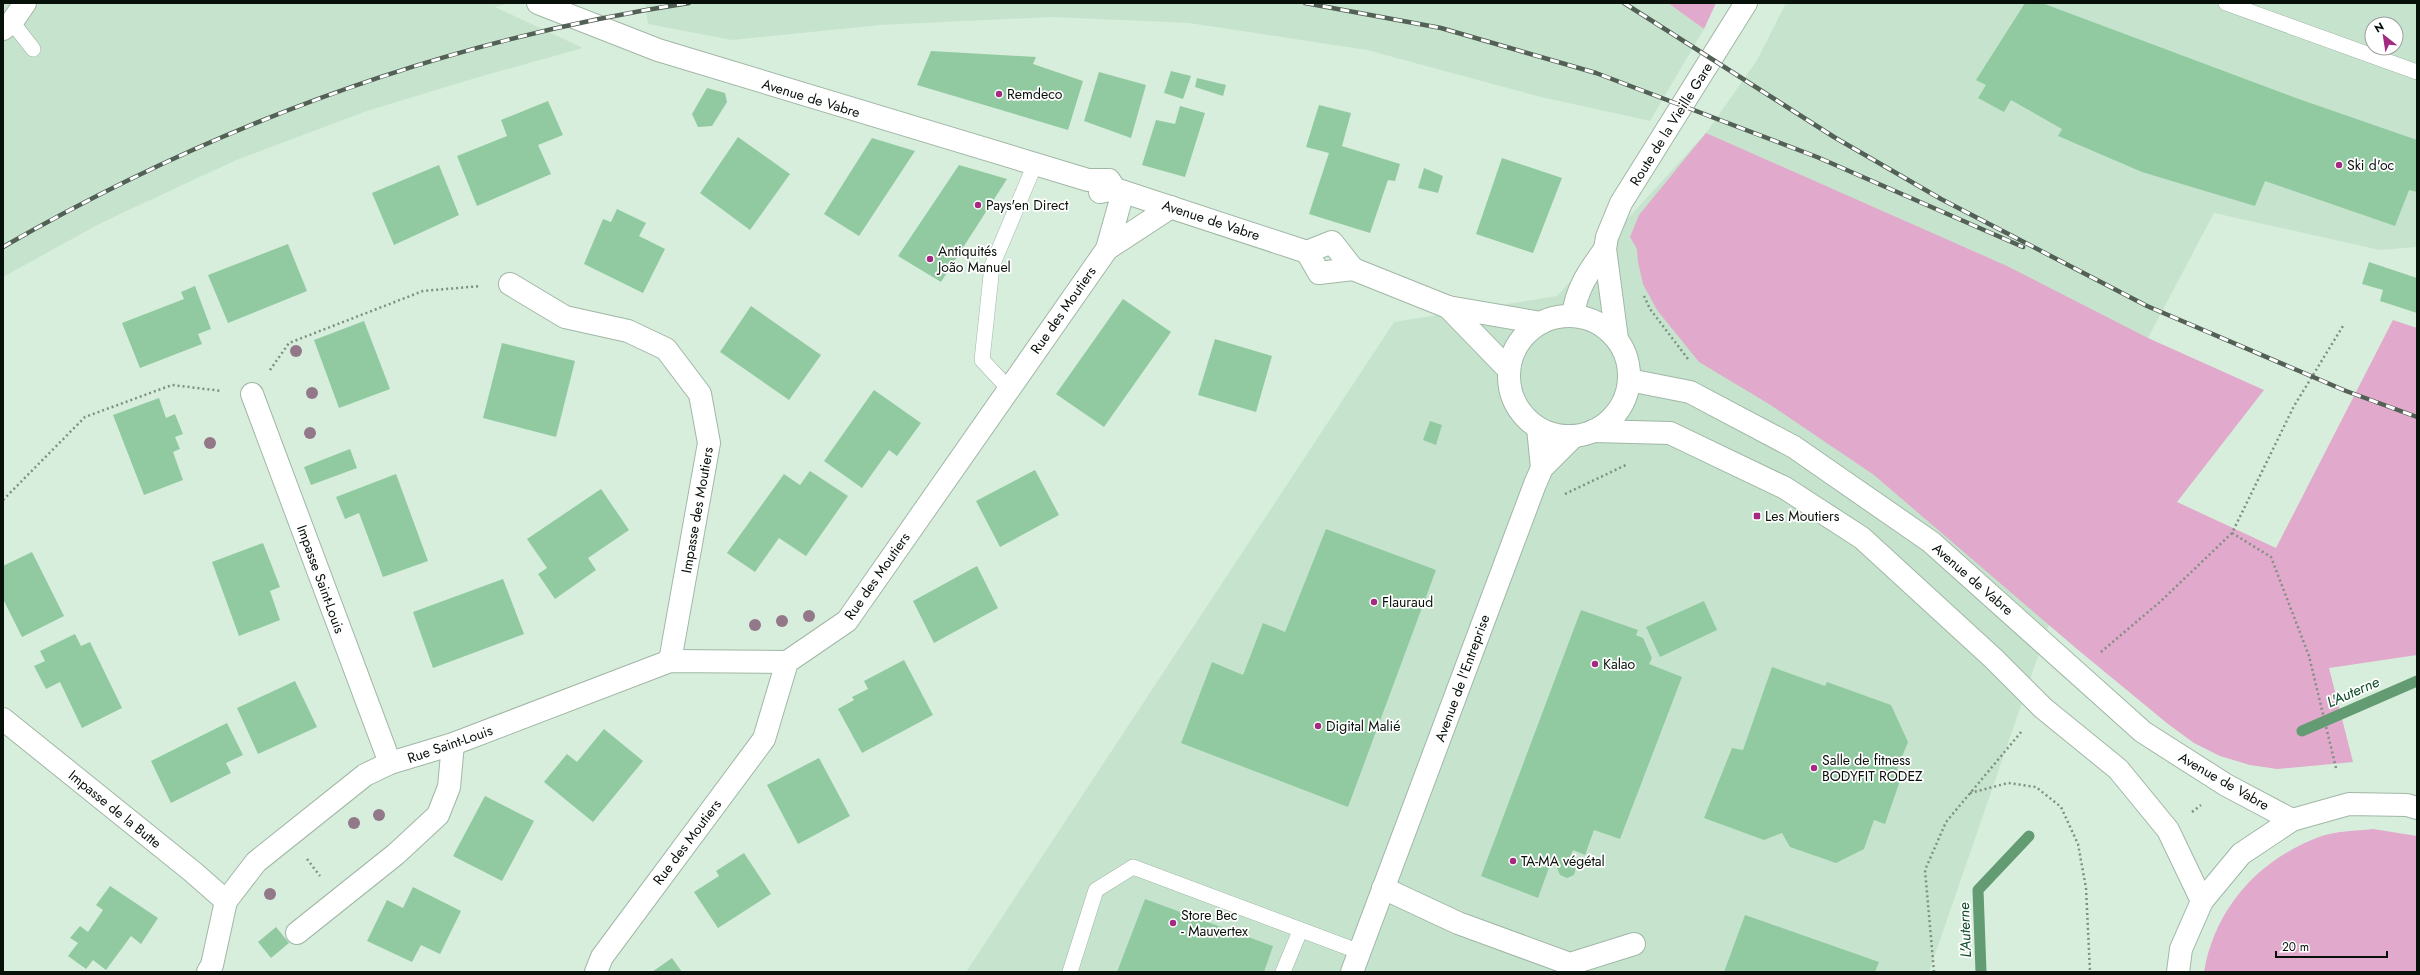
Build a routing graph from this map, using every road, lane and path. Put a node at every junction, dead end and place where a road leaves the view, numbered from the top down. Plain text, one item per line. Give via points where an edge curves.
1 (25, 3) edge
2 (538, 3) edge
3 (1746, 3) edge
4 (2226, 3) edge
5 (7, 26) edge
6 (33, 49) dead end
7 (2417, 72) edge
8 (1035, 164) junction
9 (1119, 190) junction
10 (1171, 207) junction
11 (1107, 249) junction
12 (1605, 249) junction
13 (510, 284) dead end
14 (1644, 295) dead end
15 (1448, 307) junction
16 (1573, 316) junction
17 (1541, 323) junction
18 (2343, 326) dead end
19 (1617, 339) junction
20 (1689, 361) dead end
21 (1509, 370) junction
22 (1629, 380) junction
23 (1008, 388) junction
24 (252, 394) dead end
25 (1538, 428) junction
26 (1583, 434) junction
27 (1635, 461) dead end
28 (1542, 468) junction
29 (1565, 494) dead end
30 (2232, 533) junction
31 (670, 661) junction
32 (787, 662) junction
33 (2078, 672) junction
34 (2043, 708) junction
35 (3, 719) edge
36 (453, 744) junction
37 (390, 763) junction
38 (2336, 768) dead end
39 (2226, 785) junction
40 (1969, 793) junction
41 (2417, 808) edge
42 (2292, 820) junction
43 (2168, 830) junction
44 (310, 863) dead end
45 (315, 870) dead end
46 (1383, 888) junction
47 (2202, 901) junction
48 (226, 902) junction
49 (1300, 931) junction
50 (297, 933) dead end
51 (1634, 944) dead end
52 (1356, 962) edge
53 (208, 972) edge
54 (596, 972) edge
55 (1070, 972) edge
56 (1283, 972) edge
57 (1934, 972) edge
58 (2090, 972) edge
59 (2178, 972) edge

1 - 5 street
2 - 8 street, Avenue de Vabre via 658,50
3 - 12 street, Route de la Vieille Gare via 1621,203 1607,237
4 - 7 lane
5 - 6 lane
8 - 9 street, Avenue de Vabre via 1088,180 1098,192
8 - 23 lane via 992,266 982,360
9 - 10 street, Avenue de Vabre
9 - 11 street, Rue des Moutiers
10 - 11 street, Rue des Moutiers
10 - 15 street, Avenue de Vabre via 1307,252 1319,273 1353,269
11 - 23 street, Rue des Moutiers
12 - 16 street, Route de la Vieille Gare via 1583,281 1575,298
12 - 19 street, Route de la Vieille Gare
13 - 31 street, Impasse des Moutiers via 565,317 628,331 666,349 700,394 709,443
14 - 20 path via 1650,309
15 - 17 street, Avenue de Vabre
15 - 21 street, Avenue de Vabre
16 - 17 street via 1556,317
16 - 19 street via 1605,327
17 - 21 street via 1525,335 1514,351
18 - 30 path via 2294,406
19 - 22 street via 1628,365
21 - 25 street via 1509,387 1515,403 1524,417
22 - 26 street via 1626,396 1618,411 1607,423
22 - 33 street, Avenue de Vabre via 1690,392 1794,447 1932,542
23 - 32 street, Rue des Moutiers via 847,621
24 - 37 street, Impasse Saint-Louis
25 - 26 street via 1555,435
25 - 28 street, Avenue de l'Entreprise
26 - 28 street, Avenue de l'Entreprise
26 - 34 street via 1670,433 1785,488 1862,538 1994,659
27 - 29 path
28 - 46 street, Avenue de l'Entreprise via 1514,536
30 - 33 path via 2161,601
30 - 38 path via 2271,558 2310,656
31 - 32 street, Rue Saint-Louis
31 - 36 street, Rue Saint-Louis
32 - 54 street, Rue des Moutiers via 764,739 602,957
33 - 39 street, Avenue de Vabre via 2143,732
34 - 40 path
34 - 43 street via 2118,769
35 - 48 street, Impasse de la Butte via 193,872
36 - 37 street, Rue Saint-Louis
36 - 50 street via 449,787 438,816 396,854
37 - 48 street, Rue Saint-Louis via 365,775 256,862
39 - 42 street, Avenue de Vabre
39 - 43 path
40 - 57 path via 1946,822 1925,870
40 - 58 path via 2008,783 2036,787 2061,807 2078,844 2083,873
41 - 42 street via 2407,805 2349,804
42 - 47 street via 2241,854
43 - 47 street
44 - 45 path
46 - 51 street via 1458,923 1570,964
46 - 52 street, Avenue de l'Entreprise
47 - 59 street via 2181,949
48 - 53 street, Rue Saint-Louis via 212,965
49 - 52 lane
49 - 55 lane via 1133,867 1096,890
49 - 56 lane

